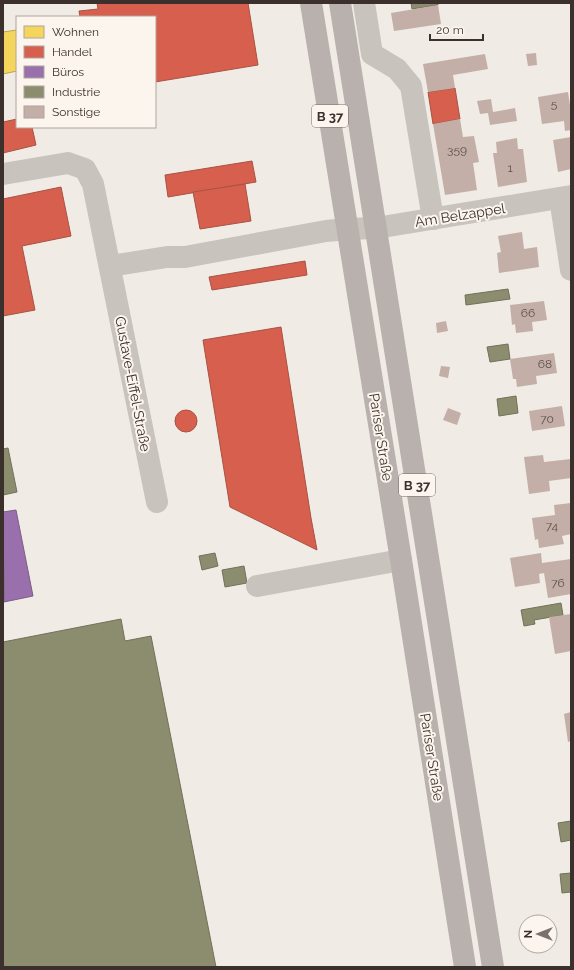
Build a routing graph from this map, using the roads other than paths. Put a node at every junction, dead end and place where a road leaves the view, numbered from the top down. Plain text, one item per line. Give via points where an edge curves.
1 (311, 3) edge
2 (340, 3) edge
3 (364, 3) edge
4 (3, 174) edge
5 (566, 197) edge
6 (433, 219) junction
7 (376, 228) junction
8 (348, 229) junction
9 (110, 266) junction
10 (571, 270) edge
11 (157, 502) dead end
12 (401, 560) junction
13 (257, 586) dead end
14 (464, 967) edge
15 (493, 967) edge

1 - 8 main road, Pariser Straße / B 37
2 - 7 main road, Pariser Straße / B 37
3 - 6 street via 372,54 397,69 411,86
4 - 9 street, Gustave-Eiffel-Straße via 68,163 85,169 93,184
5 - 6 street, Am Belzappel
5 - 10 street
6 - 7 street, Am Belzappel
7 - 8 street, Am Belzappel
7 - 15 main road, Pariser Straße / B 37
8 - 9 street via 306,234 185,257 166,257
8 - 12 main road, Pariser Straße / B 37
9 - 11 street, Gustave-Eiffel-Straße
12 - 13 street
12 - 14 main road, Pariser Straße / B 37

